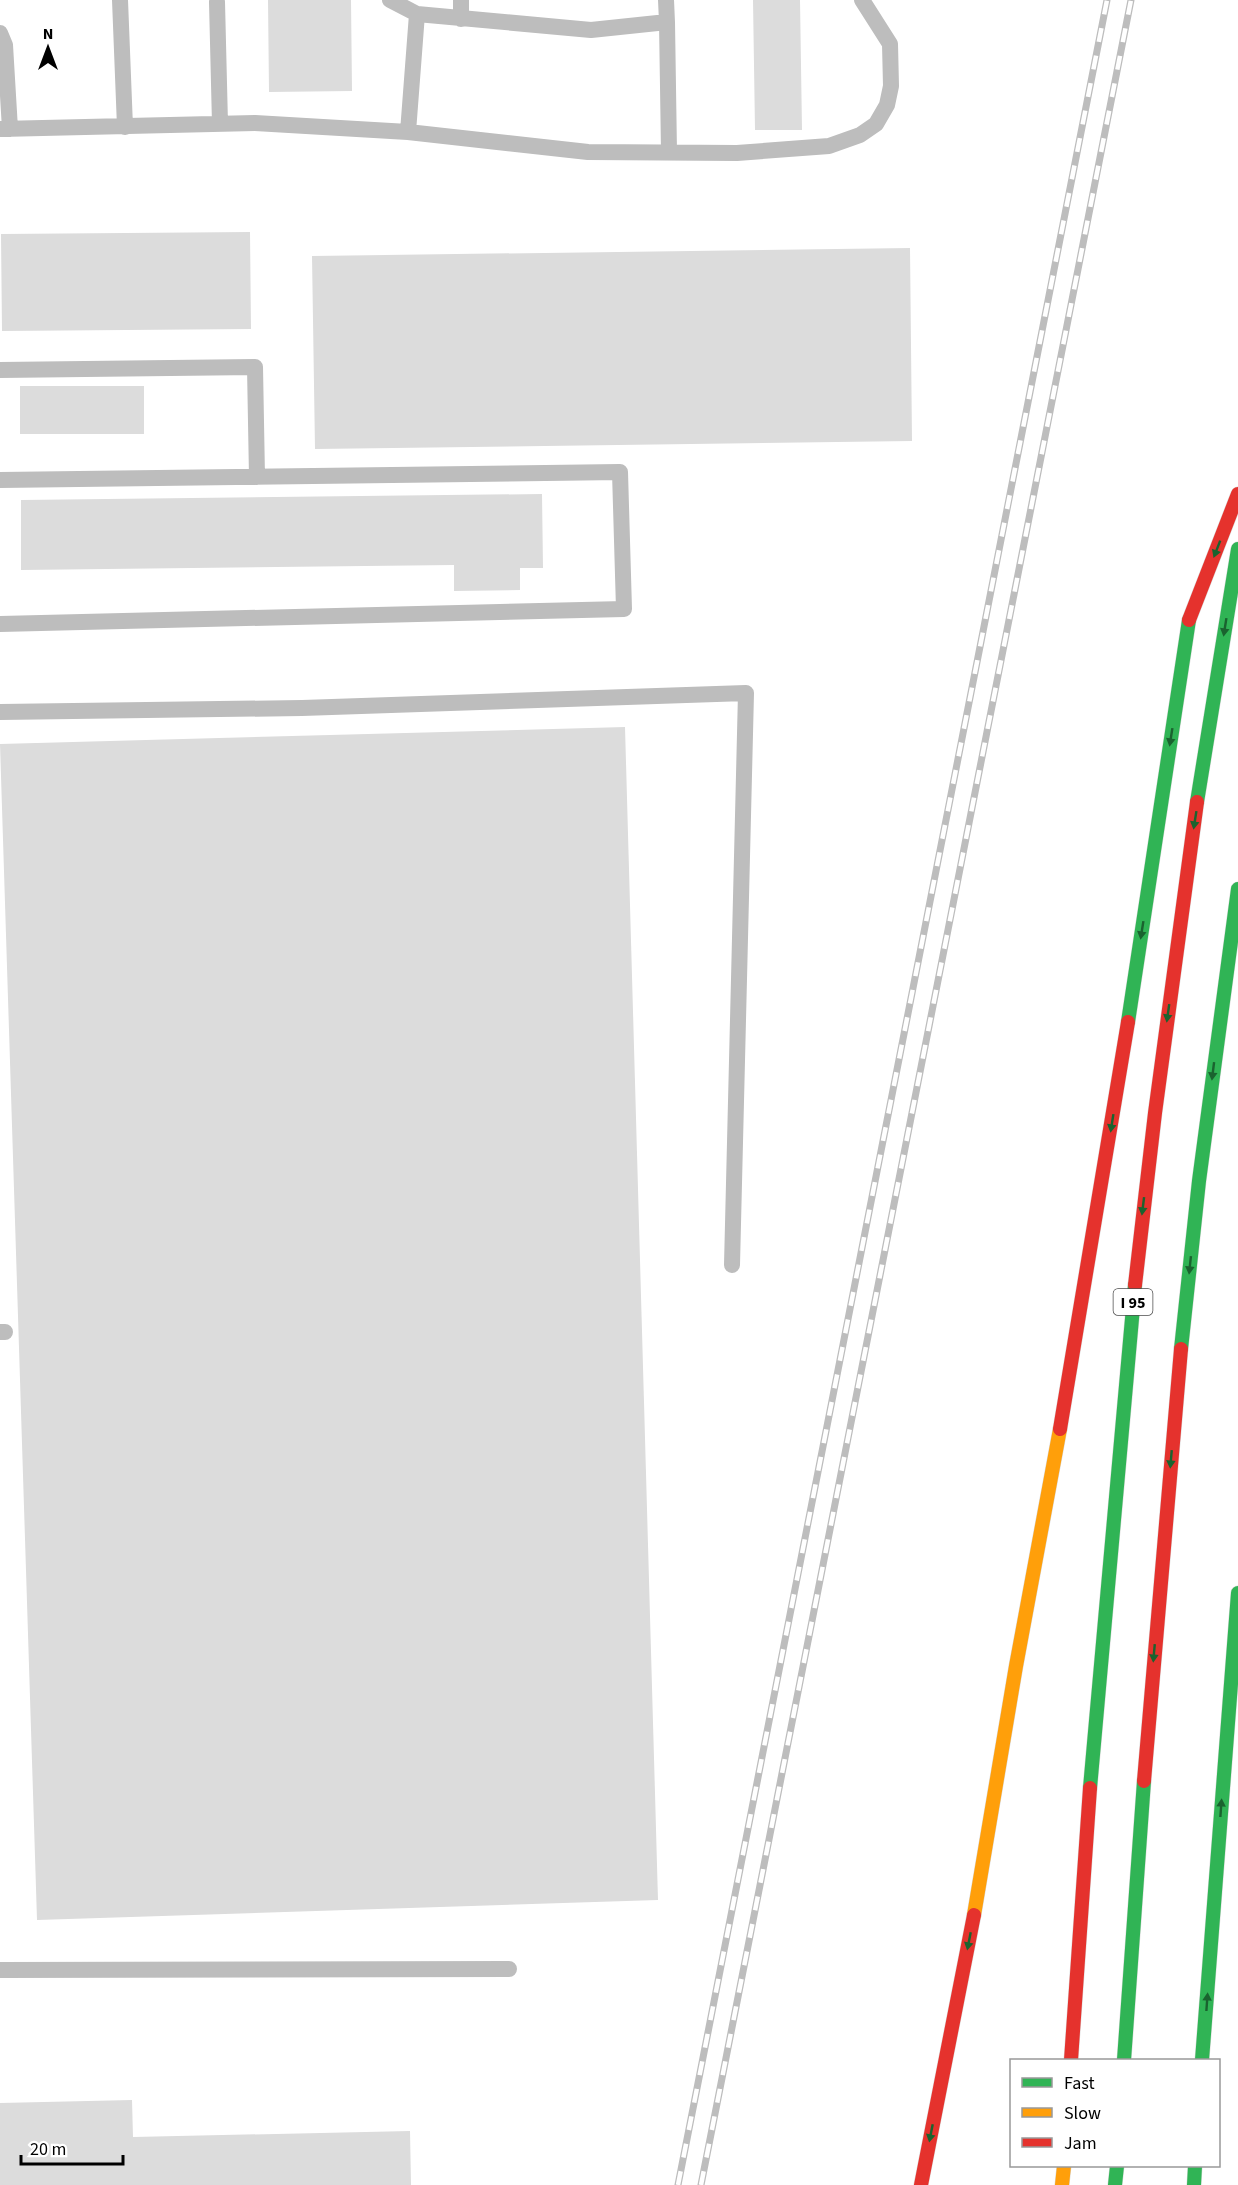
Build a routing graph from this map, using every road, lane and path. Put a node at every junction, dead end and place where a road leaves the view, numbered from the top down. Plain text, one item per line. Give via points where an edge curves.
1 (120, 0) edge
2 (390, 0) edge
3 (461, 0) edge
4 (666, 0) edge
5 (862, 0) edge
6 (217, 2) dead end
7 (417, 14) junction
8 (461, 19) junction
9 (667, 22) junction
10 (0, 33) edge
11 (220, 124) junction
12 (125, 127) junction
13 (5, 129) edge
14 (408, 132) junction
15 (669, 152) junction
16 (0, 370) edge
17 (257, 477) junction
18 (0, 480) edge
19 (1238, 494) edge
20 (1238, 549) edge
21 (0, 624) edge
22 (0, 712) edge
23 (1238, 889) edge
24 (732, 1265) dead end
25 (1238, 1593) edge
26 (509, 1969) dead end
27 (0, 1970) edge
28 (1071, 2059) edge
29 (1124, 2059) edge
30 (1202, 2059) edge
31 (1064, 2167) edge
32 (1117, 2167) edge
33 (1195, 2167) edge
34 (921, 2185) edge
35 (1062, 2185) edge
36 (1115, 2185) edge
37 (1194, 2185) edge

1 - 12 lane
2 - 7 lane
3 - 8 lane
4 - 9 lane
5 - 15 lane via 890,44 891,86 887,105 876,124 860,135 829,146 737,153
6 - 11 lane
7 - 8 lane
7 - 14 lane
8 - 9 lane via 591,30
9 - 15 lane
10 - 13 lane via 5,45
11 - 12 lane
11 - 14 lane
12 - 13 lane
14 - 15 lane via 588,152
16 - 17 lane via 255,367
17 - 18 lane
17 - 21 lane via 620,472 624,609
19 -> 34 highway via 1188,624 1069,1384 980,1884
20 -> 28 highway, I 95 via 1175,961 1130,1326 1106,1578
22 - 24 lane via 302,708 746,693
23 -> 29 highway via 1204,1143 1177,1397
30 -> 25 highway
26 - 27 lane
31 - 35 highway
32 - 36 highway
33 - 37 highway

